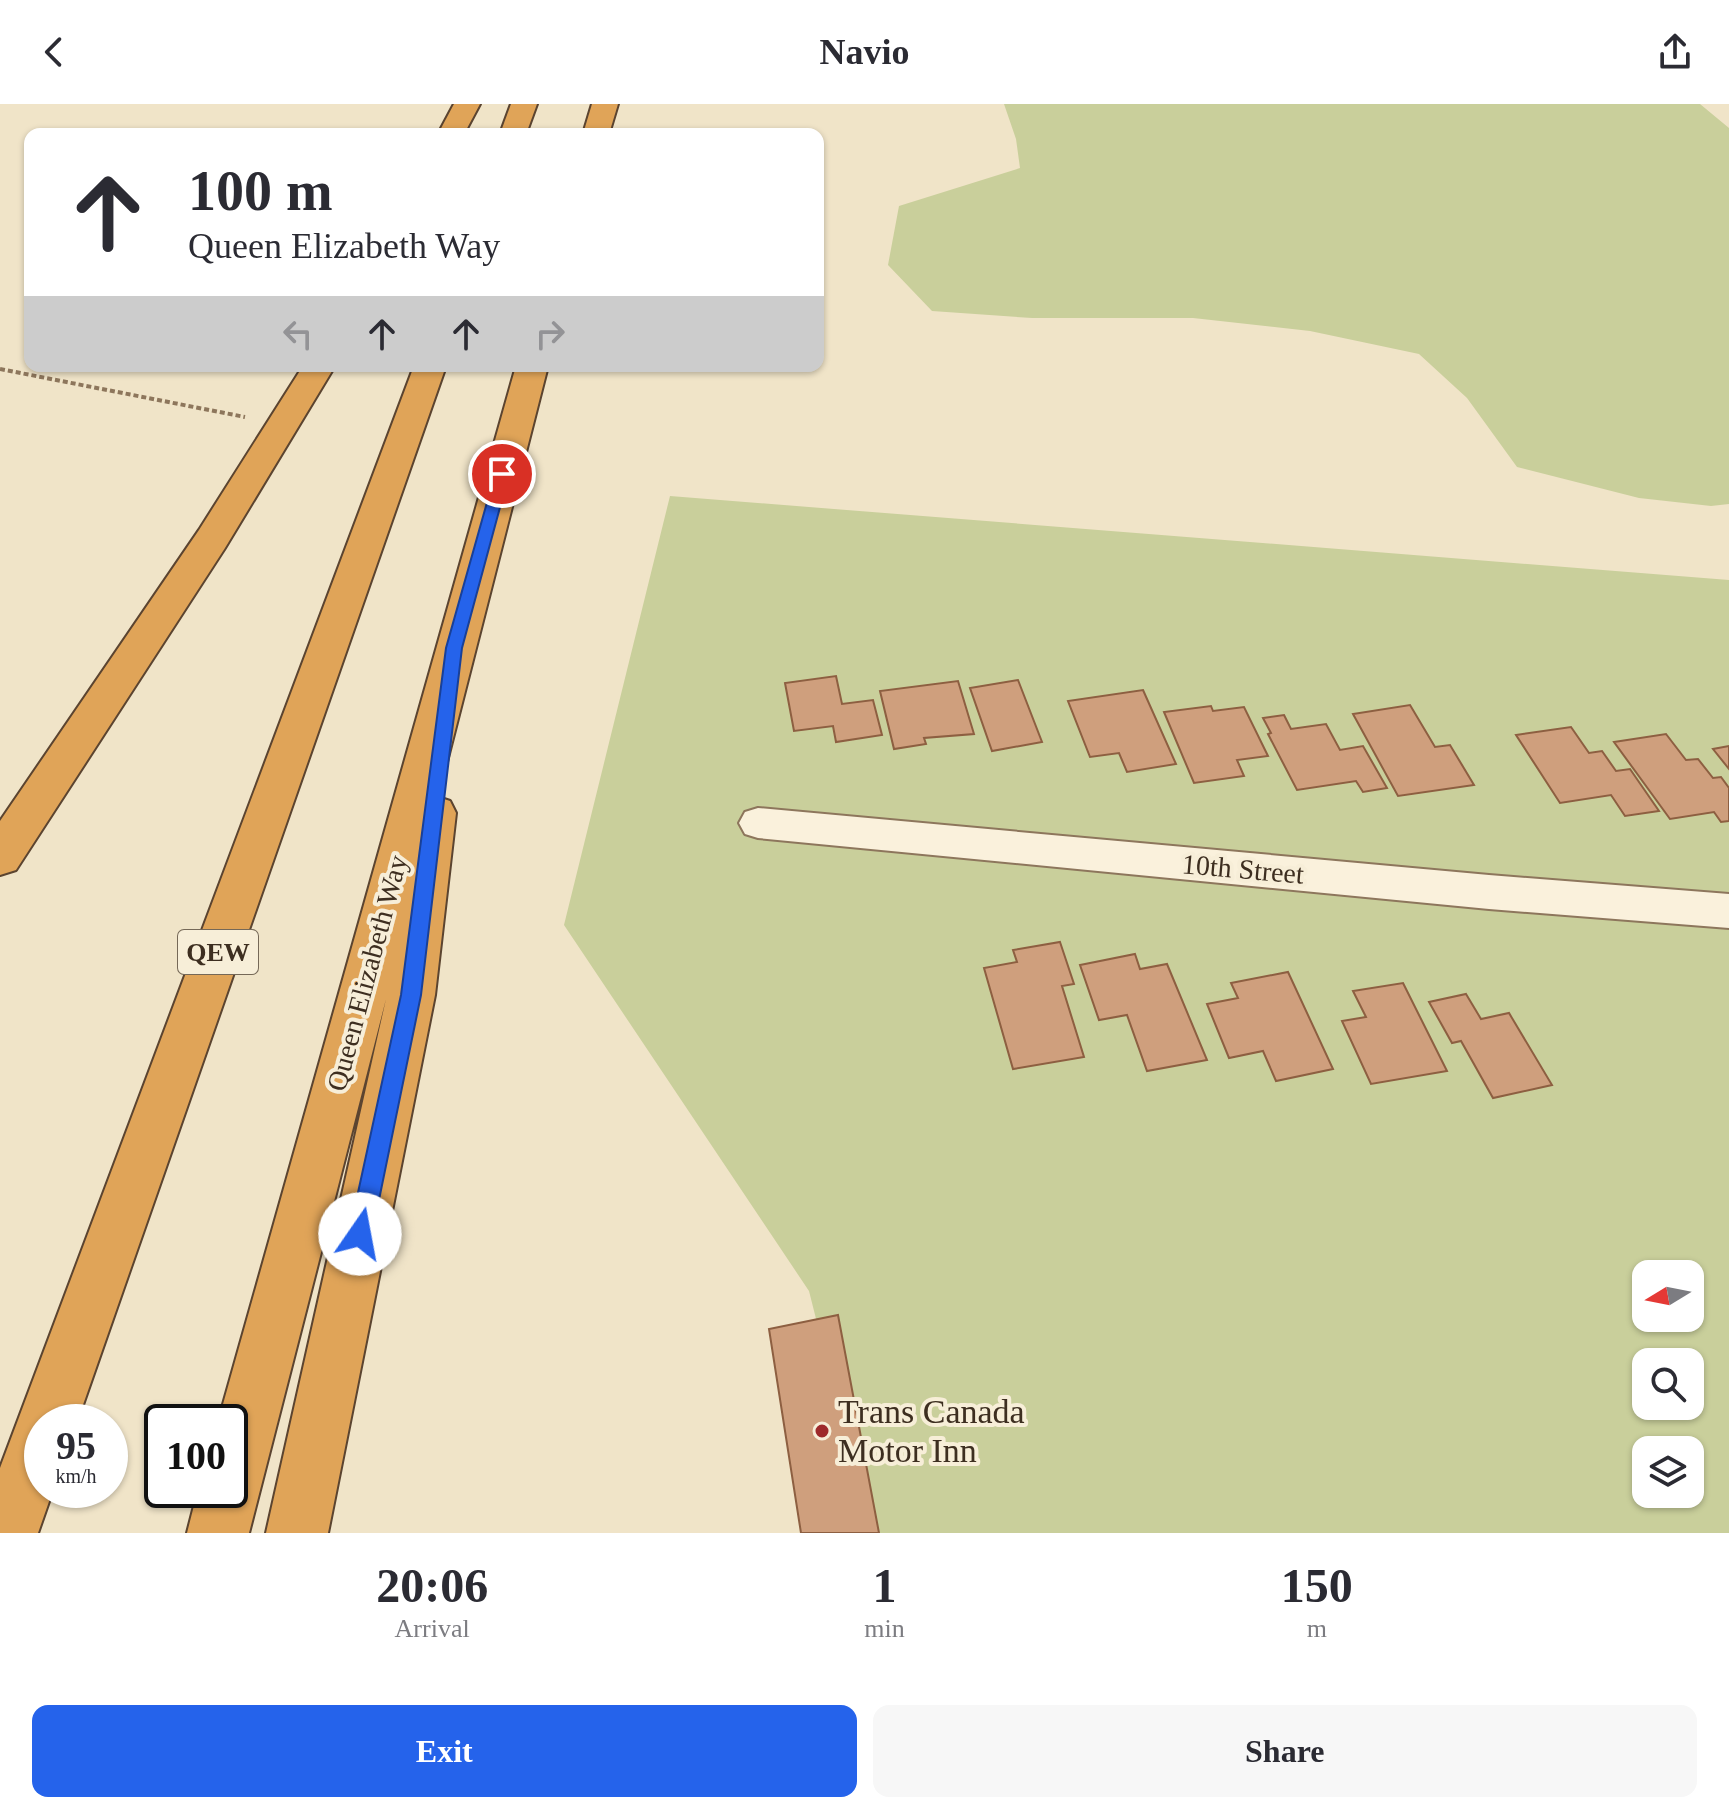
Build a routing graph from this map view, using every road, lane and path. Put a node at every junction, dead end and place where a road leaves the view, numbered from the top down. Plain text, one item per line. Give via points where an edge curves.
1 (467, 104) edge
2 (524, 104) edge
3 (605, 104) edge
4 (454, 128) edge
5 (515, 128) edge
6 (598, 128) edge
7 (0, 369) edge
8 (315, 372) edge
9 (428, 372) edge
10 (530, 372) edge
11 (254, 419) dead end
12 (454, 648) junction
13 (758, 823) dead end
14 (0, 857) edge
15 (1729, 911) edge
16 (54, 1404) edge
17 (248, 1420) edge
18 (24, 1486) edge
19 (225, 1508) edge
20 (7, 1533) edge
21 (218, 1533) edge
22 (297, 1533) edge

1 - 4 highway
2 - 5 highway
3 - 6 highway
7 - 11 path
8 - 14 highway via 212,539
9 - 16 highway, QEW
10 - 12 highway, Queen Elizabeth Way
12 - 17 highway, Queen Elizabeth Way
12 - 22 highway via 411,995
13 - 15 street, 10th Street
18 - 20 highway
19 - 21 highway, Queen Elizabeth Way

